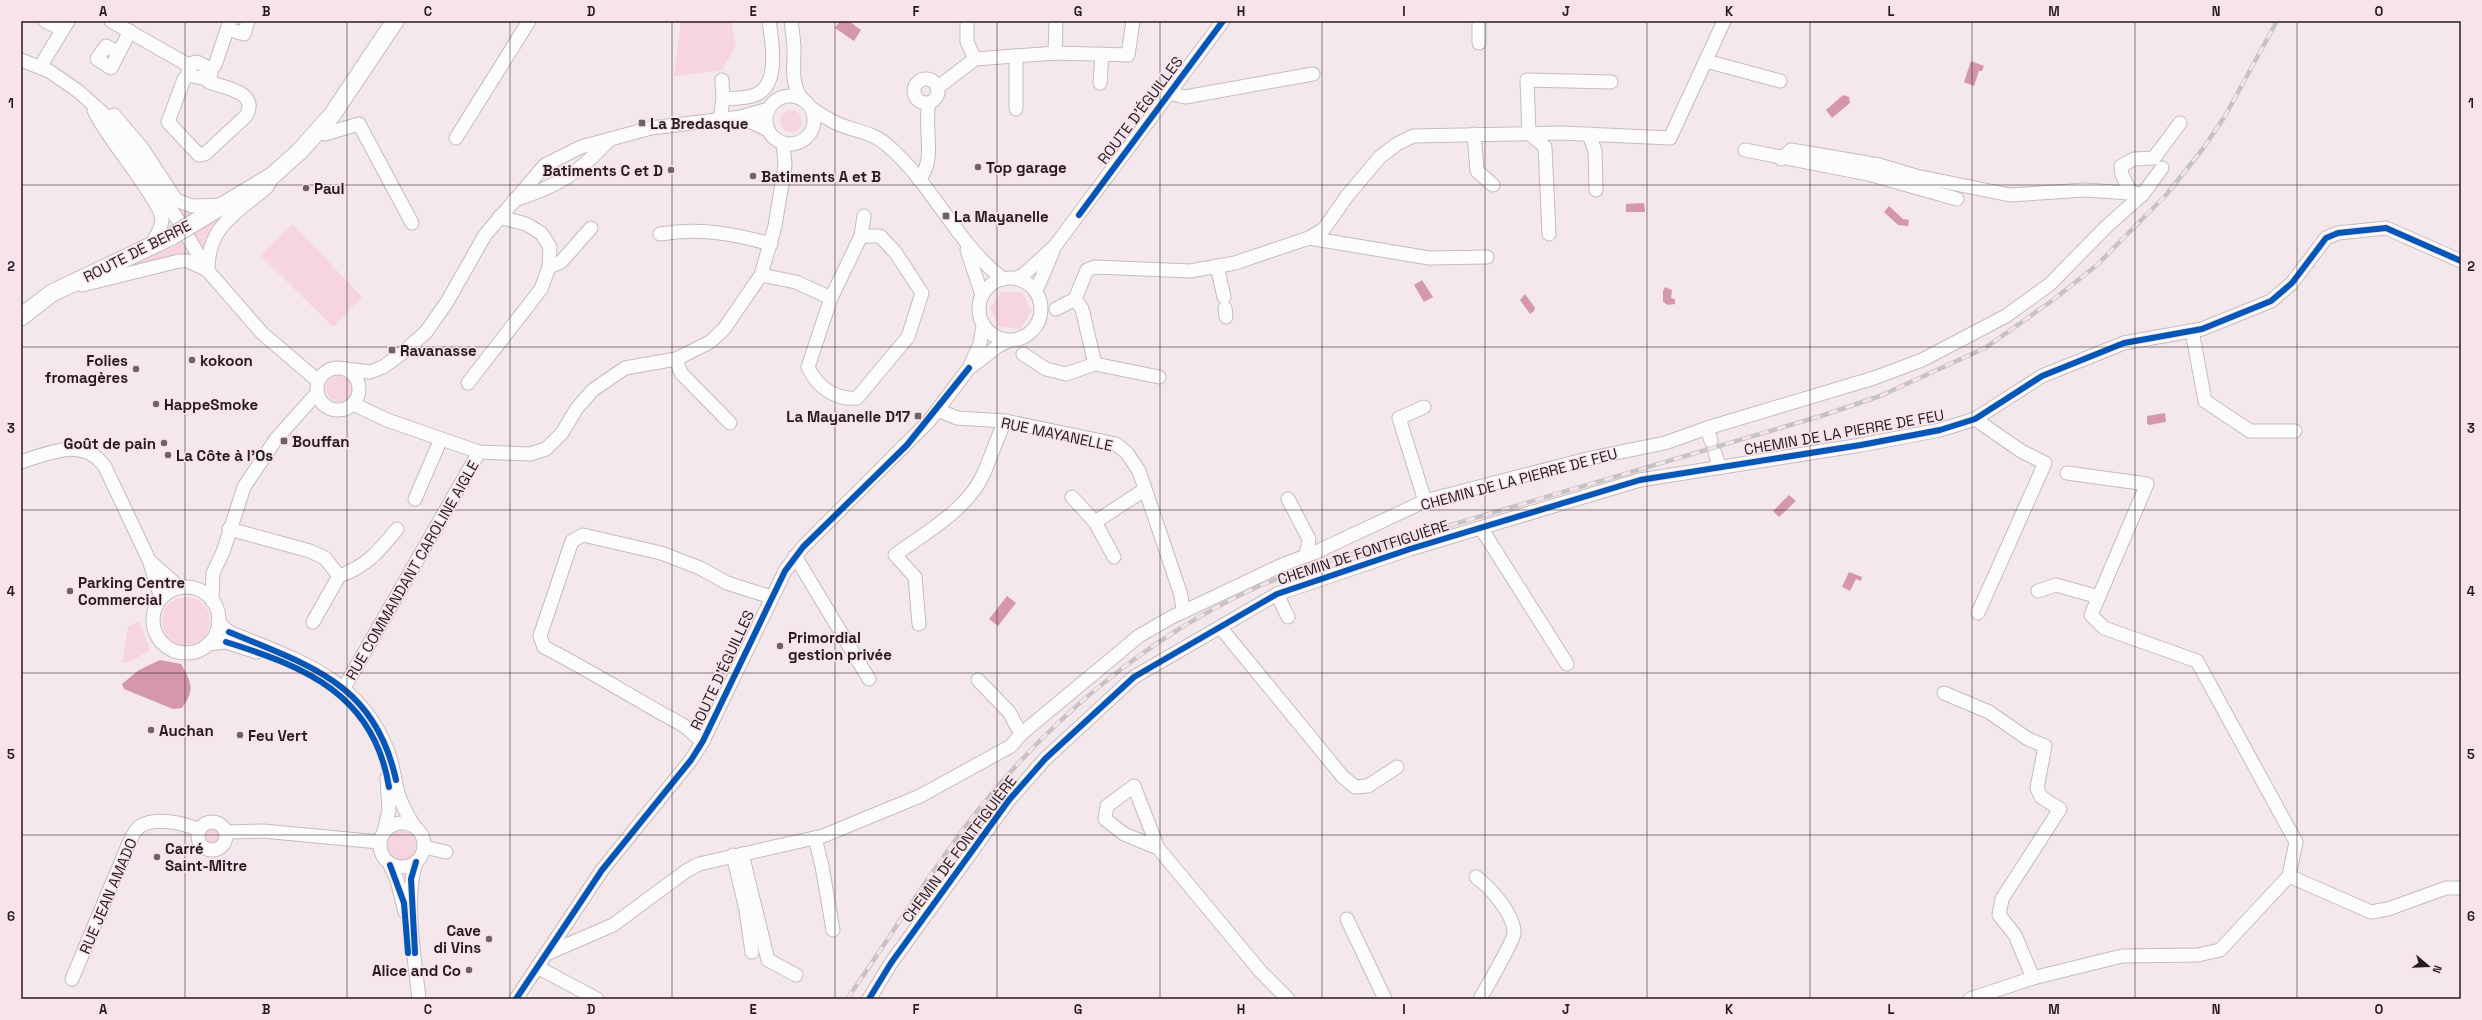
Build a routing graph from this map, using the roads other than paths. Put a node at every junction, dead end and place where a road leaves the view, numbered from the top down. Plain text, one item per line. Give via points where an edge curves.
1 (45, 21) edge
2 (248, 21) edge
3 (386, 21) edge
4 (395, 21) edge
5 (529, 21) edge
6 (967, 21) edge
7 (1056, 21) edge
8 (1133, 21) edge
9 (1223, 21) edge
10 (1479, 21) edge
11 (1724, 21) edge
12 (117, 22) edge
13 (65, 25) edge
14 (229, 25) edge
15 (791, 26) edge
16 (770, 27) edge
17 (130, 31) junction
18 (1479, 43) dead end
19 (119, 53) dead end
20 (1055, 53) junction
21 (1102, 54) junction
22 (1016, 56) junction
23 (21, 60) edge
24 (975, 60) junction
25 (1706, 61) junction
26 (40, 67) junction
27 (190, 70) junction
28 (209, 74) junction
29 (1313, 74) dead end
30 (793, 79) junction
31 (722, 80) dead end
32 (1780, 81) dead end
33 (937, 82) junction
34 (1100, 82) dead end
35 (1611, 82) dead end
36 (1169, 93) junction
37 (801, 98) junction
38 (723, 99) junction
39 (779, 99) junction
40 (923, 102) junction
41 (91, 103) junction
42 (811, 108) junction
43 (768, 109) junction
44 (1016, 109) dead end
45 (741, 117) junction
46 (720, 119) junction
47 (835, 123) junction
48 (2180, 123) dead end
49 (812, 128) junction
50 (320, 130) junction
51 (768, 130) junction
52 (1529, 133) junction
53 (1474, 134) junction
54 (1589, 134) junction
55 (456, 138) dead end
56 (610, 139) junction
57 (801, 141) junction
58 (784, 143) junction
59 (1745, 150) dead end
60 (1781, 159) junction
61 (785, 165) junction
62 (2162, 168) dead end
63 (272, 176) junction
64 (919, 180) junction
65 (1493, 185) dead end
66 (253, 187) junction
67 (1596, 190) dead end
68 (2137, 194) junction
69 (1957, 199) dead end
70 (512, 201) junction
71 (225, 205) junction
72 (864, 216) dead end
73 (499, 217) junction
74 (412, 223) dead end
75 (591, 228) dead end
76 (660, 234) dead end
77 (1549, 234) dead end
78 (861, 236) junction
79 (1309, 238) junction
80 (771, 244) junction
81 (966, 244) junction
82 (150, 246) junction
83 (1055, 246) junction
84 (1487, 257) dead end
85 (2461, 261) edge
86 (1217, 266) junction
87 (549, 267) junction
88 (208, 271) junction
89 (762, 275) junction
90 (1010, 278) junction
91 (52, 293) junction
92 (982, 295) junction
93 (1039, 297) junction
94 (832, 298) junction
95 (1075, 299) junction
96 (1225, 307) dead end
97 (1056, 309) junction
98 (21, 316) edge
99 (1040, 318) junction
100 (983, 326) junction
101 (2192, 331) junction
102 (1008, 341) junction
103 (1023, 354) dead end
104 (676, 359) junction
105 (1094, 364) junction
106 (969, 368) junction
107 (346, 369) junction
108 (308, 371) junction
109 (327, 371) junction
110 (370, 372) junction
111 (1159, 377) dead end
112 (468, 383) dead end
113 (359, 385) junction
114 (319, 393) junction
115 (353, 404) junction
116 (1424, 407) dead end
117 (938, 410) junction
118 (1975, 419) junction
119 (1006, 420) junction
120 (730, 423) dead end
121 (1707, 428) junction
122 (2295, 431) dead end
123 (441, 439) junction
124 (479, 452) junction
125 (21, 462) edge
126 (1719, 466) junction
127 (2067, 474) dead end
128 (1144, 490) junction
129 (1072, 497) dead end
130 (415, 499) dead end
131 (1288, 499) dead end
132 (1425, 501) junction
133 (1095, 522) junction
134 (1481, 528) junction
135 (397, 529) dead end
136 (229, 530) junction
137 (795, 556) junction
138 (1306, 556) junction
139 (1114, 557) dead end
140 (149, 560) junction
141 (213, 573) junction
142 (340, 576) junction
143 (185, 587) junction
144 (2038, 591) dead end
145 (1277, 594) junction
146 (771, 597) junction
147 (2099, 597) junction
148 (161, 598) junction
149 (212, 601) junction
150 (1183, 611) junction
151 (1978, 613) dead end
152 (1288, 616) dead end
153 (218, 622) junction
154 (313, 622) dead end
155 (919, 624) dead end
156 (1220, 627) junction
157 (208, 644) junction
158 (1567, 664) dead end
159 (869, 679) dead end
160 (978, 680) dead end
161 (344, 688) junction
162 (1944, 693) dead end
163 (1021, 734) junction
164 (703, 741) junction
165 (1397, 767) dead end
166 (414, 826) junction
167 (199, 830) junction
168 (226, 832) junction
169 (381, 837) junction
170 (815, 838) junction
171 (424, 847) junction
172 (1158, 848) junction
173 (446, 852) dead end
174 (738, 854) junction
175 (416, 862) junction
176 (390, 865) junction
177 (2289, 876) junction
178 (1476, 877) dead end
179 (2461, 888) edge
180 (1347, 919) dead end
181 (833, 930) dead end
182 (752, 952) dead end
183 (546, 954) junction
184 (537, 967) junction
185 (796, 975) dead end
186 (2033, 978) junction
187 (72, 979) dead end
188 (412, 999) edge
189 (420, 999) edge
190 (516, 999) edge
191 (597, 999) edge
192 (869, 999) edge
193 (1288, 999) edge
194 (1385, 999) edge
195 (1480, 999) edge
196 (1970, 999) edge

1 - 13 street
2 - 14 street via 244,34
3 - 66 main road, ROUTE DE BERRE via 316,122
4 - 50 main road, ROUTE DE BERRE
5 - 55 street
6 - 24 street via 967,42
7 - 20 street
8 - 21 street via 1128,55
9 - 36 street, ROUTE D'ÉGUILLES
10 - 18 street
11 - 25 street
12 - 17 street
13 - 26 street
14 - 28 street via 215,65
15 - 16 street
15 - 30 street via 794,47
16 - 38 street via 770,79 762,91 748,96
17 - 19 street
17 - 27 street
20 - 21 street
20 - 22 street
21 - 34 street
22 - 24 street
22 - 44 street
23 - 26 street
24 - 33 street
25 - 32 street
25 - 54 street via 1670,138
26 - 41 street via 78,91
27 - 28 street via 197,62
27 - 28 street via 184,79 168,122 199,155 205,154 246,116 250,109 250,102 246,96 209,82
29 - 36 street via 1184,97
30 - 37 street
30 - 39 street
31 - 38 street
33 - 40 street via 937,96
33 - 40 street via 921,80 915,86 914,93
35 - 52 street via 1527,80
36 - 83 street, ROUTE D'ÉGUILLES
37 - 39 street via 794,96
37 - 42 street
38 - 46 street
39 - 43 street
40 - 64 street via 928,163
41 - 71 street via 114,115 129,130 176,200 192,206
41 - 82 street via 98,121 127,160 161,215 161,226
41 - 88 street via 119,133 176,217
42 - 47 street
42 - 49 street via 814,118
43 - 45 street
43 - 51 street
45 - 46 street
45 - 51 street
46 - 56 street via 651,128
47 - 49 street
47 - 64 street via 861,130 886,144 910,167
48 - 68 street via 2154,158 2134,159 2121,166 2122,174
49 - 57 street
50 - 63 main road, ROUTE DE BERRE
50 - 74 street via 325,134 359,124
51 - 58 street via 774,138
52 - 53 street
52 - 54 street
52 - 77 street via 1545,147
53 - 65 street via 1477,171
53 - 79 street via 1413,136 1397,144 1380,157 1347,196 1324,229
54 - 67 street via 1596,151
56 - 70 street via 572,176 549,189
56 - 70 street via 581,147 545,165
57 - 58 street
57 - 61 street
58 - 61 street
59 - 60 street
60 - 68 street via 1791,150 1879,165 1916,176 2010,195 2086,190
60 - 69 street via 1868,174
61 - 80 street
62 - 68 street, CHEMIN DE LA PIERRE DE FEU
63 - 66 main road, ROUTE DE BERRE
63 - 88 street via 266,188 217,232 209,248
64 - 81 street
66 - 71 main road, ROUTE DE BERRE
68 - 121 street, CHEMIN DE LA PIERRE DE FEU via 2050,284 1999,320 1922,360 1874,378
70 - 73 street
71 - 82 main road, ROUTE DE BERRE, bridge
72 - 78 street
73 - 87 street via 526,224 540,233 550,247
73 - 110 street via 476,248 447,302 426,332 390,362
75 - 87 street via 561,262
76 - 80 street via 681,230 707,231
78 - 94 street
78 - 94 street via 880,236 895,252 922,293 908,337 857,398 846,399 828,392 812,377 808,367
79 - 84 street via 1429,258
79 - 86 street via 1235,263
80 - 89 street
81 - 90 street
81 - 92 street
82 - 91 main road, ROUTE DE BERRE
83 - 90 street, ROUTE D'ÉGUILLES via 1023,275
83 - 93 street, ROUTE D'ÉGUILLES
85 - 101 street, CHEMIN DE LA PIERRE DE FEU via 2386,228 2338,233 2326,238 2292,283 2271,301
86 - 95 street via 1190,272 1095,267 1087,270
86 - 96 street
87 - 112 street via 541,289
88 - 91 street via 188,261 179,261
88 - 108 street via 262,333
89 - 94 street via 796,282
89 - 104 street via 724,329 710,342
90 - 92 street via 994,282
90 - 93 street via 1028,283
91 - 98 main road, ROUTE DE BERRE
92 - 100 street via 979,311
93 - 97 street
93 - 99 street
95 - 97 street
95 - 105 street via 1082,309
97 - 99 street
99 - 102 street via 1032,333 1021,339
100 - 102 street via 994,336
100 - 106 street, ROUTE D'ÉGUILLES via 980,344
101 - 118 street, CHEMIN DE LA PIERRE DE FEU via 2124,343 2042,376
101 - 122 street via 2205,401 2250,431
102 - 106 street, ROUTE D'ÉGUILLES
103 - 105 street via 1046,368 1066,374
104 - 120 street via 681,373
104 - 124 street via 625,368 610,378 593,390 577,408 562,433 546,449 530,454
105 - 111 street
106 - 117 street, ROUTE D'ÉGUILLES
107 - 109 street via 334,368
107 - 110 street
107 - 113 street via 352,373
108 - 109 street
108 - 114 street
109 - 114 street
110 - 113 street
113 - 115 street via 357,398
114 - 115 street via 338,410
114 - 136 street via 276,439 244,487
115 - 123 street via 387,420
116 - 132 street via 1399,418
117 - 119 street, RUE MAYANELLE via 957,418
117 - 137 street, ROUTE D'ÉGUILLES via 907,445
118 - 126 street, CHEMIN DE LA PIERRE DE FEU via 1940,430 1861,445
118 - 151 street via 2021,451 2045,463
119 - 128 street, RUE MAYANELLE via 1116,444 1127,453 1139,471
119 - 155 street via 983,476 959,509 895,555 915,577
121 - 126 street
121 - 132 street, CHEMIN DE LA PIERRE DE FEU via 1665,443 1591,458
123 - 124 street
123 - 130 street
124 - 161 street, RUE COMMANDANT CAROLINE AIGLE
125 - 140 street via 69,448 80,449 96,457 105,467
126 - 134 street, CHEMIN DE FONTFIGUIÈRE via 1640,480
127 - 147 street via 2147,484
128 - 133 street
128 - 150 street, RUE MAYANELLE via 1181,595
129 - 133 street
131 - 138 street via 1309,539
132 - 138 street, CHEMIN DE LA PIERRE DE FEU
133 - 139 street
134 - 145 street, CHEMIN DE FONTFIGUIÈRE
134 - 158 street
135 - 142 street via 358,570
136 - 141 street via 223,552
136 - 142 street via 310,551 325,558
137 - 146 street, ROUTE D'ÉGUILLES
137 - 159 street
138 - 150 street, CHEMIN DE LA PIERRE DE FEU
140 - 143 street
140 - 148 street
141 - 143 street
141 - 149 street
142 - 154 street
143 - 148 street
143 - 149 street via 200,590
144 - 147 street via 2056,585
145 - 152 street
145 - 156 street, CHEMIN DE FONTFIGUIÈRE
146 - 164 street, ROUTE D'ÉGUILLES
146 - 164 street via 728,583 700,568 661,553 583,535 572,541 540,636 544,647 600,675 650,708 684,725
147 - 177 street via 2091,615 2104,628 2197,661 2296,842
148 - 157 street via 154,610 153,619 157,636 162,643 184,652 199,650
149 - 153 street via 216,607
150 - 163 street, CHEMIN DE LA PIERRE DE FEU via 1139,636
153 - 157 street via 216,632
153 - 161 street via 229,632 314,667
156 - 165 street via 1355,787 1368,786
156 - 192 street, CHEMIN DE FONTFIGUIÈRE via 1134,677 1045,759 1009,800 891,963
157 - 169 street via 226,642 287,664 326,685 356,712 375,738 386,772 389,810
160 - 163 street via 1009,712
161 - 166 street via 362,706 379,732 392,764 398,795
162 - 186 street via 1989,712 2028,739 2045,746 2037,788 2041,797 2060,809 2002,899 1999,915 2015,935
163 - 170 street, CHEMIN DE LA PIERRE DE FEU via 1011,746 920,796
164 - 183 street, ROUTE D'ÉGUILLES via 674,782 618,849
166 - 169 street via 404,823 392,825
166 - 171 street via 422,837
167 - 168 street via 207,823 215,822
167 - 168 street via 201,844 214,850 225,842
167 - 187 street, RUE JEAN AMADO via 181,824 150,823 138,828 129,843
168 - 169 street via 262,831
169 - 176 street via 384,860
170 - 174 street, CHEMIN DE LA PIERRE DE FEU
170 - 181 street
171 - 173 street
171 - 175 street via 421,857
172 - 172 street via 1124,834 1105,819 1107,806 1134,786
172 - 193 street via 1261,972
174 - 182 street
174 - 183 street, CHEMIN DE LA PIERRE DE FEU via 699,864 613,925
174 - 185 street via 768,960
175 - 176 street via 408,867 398,868
175 - 189 street via 411,879 411,904
176 - 188 street via 404,904
177 - 179 street via 2371,912 2388,909 2446,888
177 - 186 street via 2220,950 2198,955 2122,956
178 - 195 street via 1490,887 1512,920 1514,934
180 - 194 street
183 - 184 street, ROUTE D'ÉGUILLES
184 - 190 street, ROUTE D'ÉGUILLES
184 - 191 street
186 - 196 street

